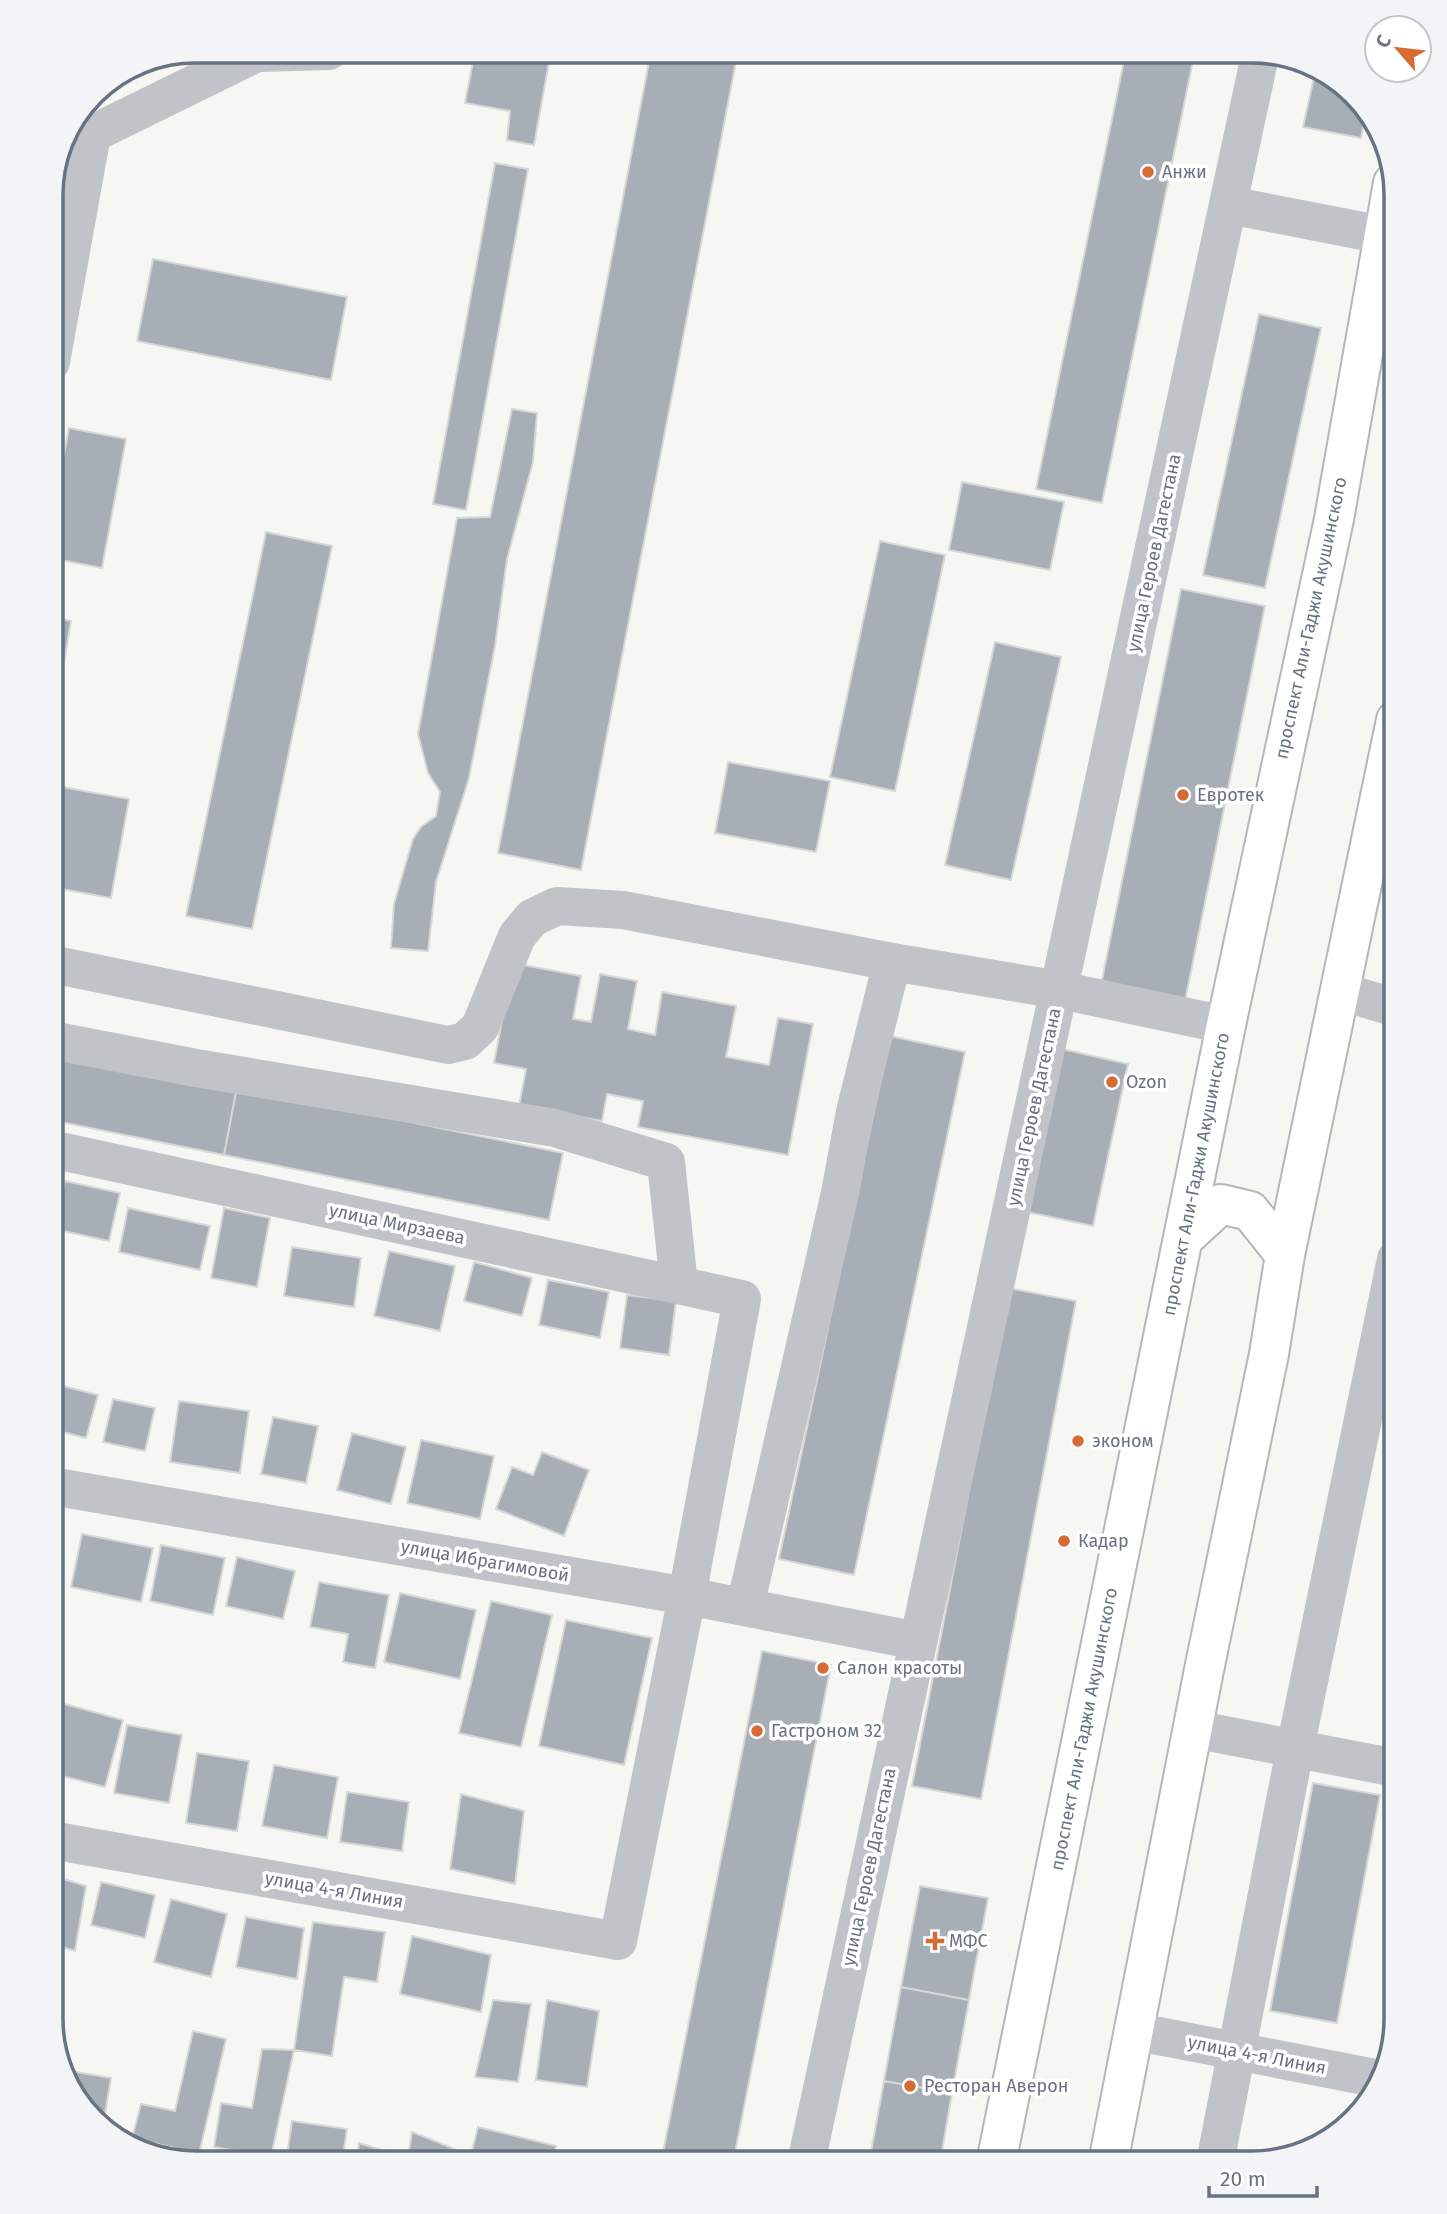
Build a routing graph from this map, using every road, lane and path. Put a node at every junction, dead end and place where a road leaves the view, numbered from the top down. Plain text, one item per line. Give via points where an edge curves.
1 (236, 63) edge
2 (1259, 63) edge
3 (78, 135) edge
4 (1229, 205) junction
5 (1384, 231) edge
6 (1383, 235) junction
7 (63, 261) edge
8 (1384, 778) edge
9 (891, 962) junction
10 (63, 966) edge
11 (1060, 990) junction
12 (1340, 991) junction
13 (1384, 1005) edge
14 (1226, 1025) junction
15 (63, 1042) edge
16 (63, 1152) edge
17 (1184, 1238) junction
18 (1285, 1255) junction
19 (679, 1285) junction
20 (1384, 1387) edge
21 (1382, 1408) edge
22 (63, 1488) edge
23 (687, 1596) junction
24 (745, 1607) junction
25 (918, 1641) junction
26 (1192, 1730) junction
27 (1295, 1749) junction
28 (1384, 1766) edge
29 (63, 1842) edge
30 (1133, 2031) junction
31 (1237, 2052) junction
32 (1370, 2077) edge
33 (809, 2151) edge
34 (998, 2151) edge
35 (1110, 2151) edge
36 (1217, 2151) edge

1 - 3 street
2 - 4 street, улица Героев Дагестана
3 - 7 street
4 - 6 street
4 - 11 street, улица Героев Дагестана
5 - 6 main road, проспект Али-Гаджи Акушинского
6 - 14 main road, проспект Али-Гаджи Акушинского via 1334,519
8 - 12 main road
9 - 10 street via 623,910 557,906 532,918 517,936 480,1027 465,1041 448,1045
9 - 11 street
9 - 24 street
11 - 14 street
11 - 25 street, улица Героев Дагестана
12 - 13 street
12 - 18 main road
14 - 17 main road, проспект Али-Гаджи Акушинского
15 - 19 street via 555,1128 666,1162
16 - 19 street, улица Мирзаева
17 - 18 main road via 1221,1204 1250,1211
17 - 34 main road, проспект Али-Гаджи Акушинского
18 - 26 main road
19 - 23 street, улица Мирзаева via 743,1299
20 - 21 street
21 - 27 street
22 - 23 street, улица Ибрагимовой
23 - 24 street, улица Ибрагимовой
23 - 29 street, улица 4-я Линия via 618,1941
24 - 25 street, улица Ибрагимовой
25 - 33 street, улица Героев Дагестана
26 - 27 street
26 - 30 main road
27 - 28 street
27 - 31 street
30 - 31 street, улица 4-я Линия
30 - 35 main road
31 - 32 street, улица 4-я Линия
31 - 36 street

